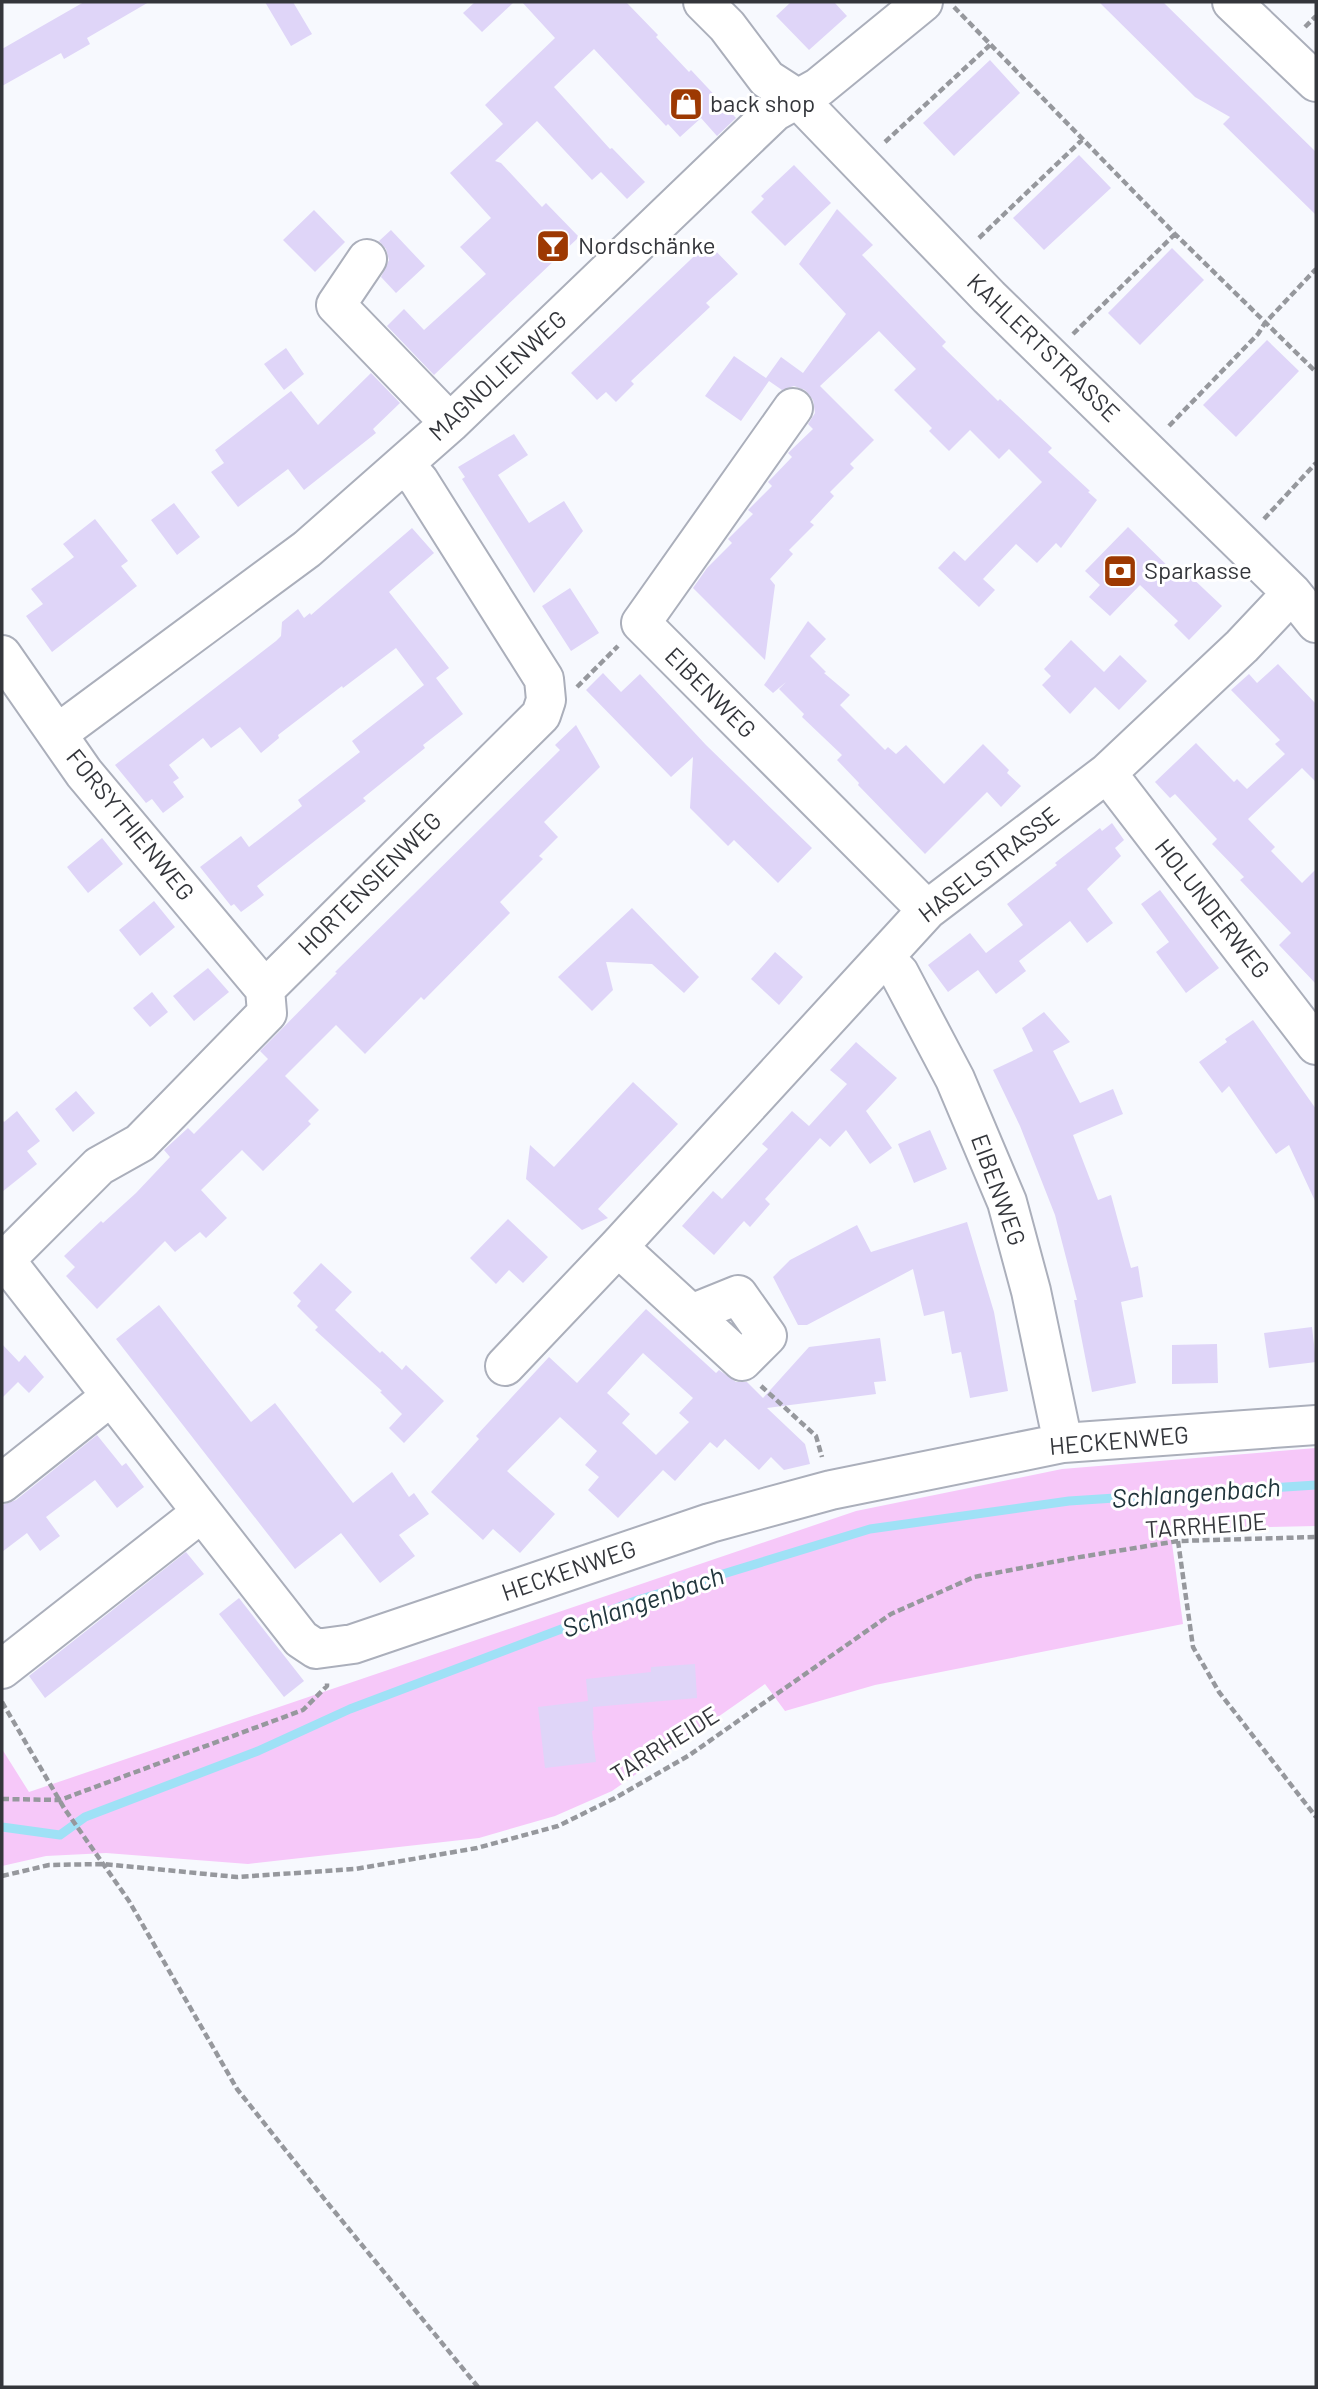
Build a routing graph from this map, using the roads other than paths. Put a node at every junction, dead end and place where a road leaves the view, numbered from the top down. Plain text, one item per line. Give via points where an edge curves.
1 (923, 2) edge
2 (1232, 2) edge
3 (715, 14) edge
4 (1316, 82) edge
5 (796, 97) junction
6 (367, 258) dead end
7 (793, 408) dead end
8 (450, 423) junction
9 (404, 464) junction
10 (1305, 606) edge
11 (2, 655) edge
12 (57, 734) junction
13 (1107, 773) junction
14 (927, 910) junction
15 (884, 958) junction
16 (265, 989) junction
17 (1316, 1045) edge
18 (618, 1247) junction
19 (3, 1260) edge
20 (742, 1361) road end
21 (505, 1366) dead end
22 (110, 1397) junction
23 (1316, 1425) edge
24 (1063, 1443) junction
25 (2, 1483) edge
26 (201, 1513) junction
27 (2, 1669) edge

1 - 5 street, MAGNOLIENWEG via 819,87
2 - 4 street
3 - 5 street, KAHLERTSTRASSE via 766,79
5 - 8 street, MAGNOLIENWEG via 774,112
5 - 10 street, KAHLERTSTRASSE via 989,297
6 - 8 street via 337,305
7 - 14 street, EIBENWEG via 641,623
8 - 9 street, MAGNOLIENWEG
9 - 12 street, MAGNOLIENWEG via 307,549
9 - 16 street, HORTENSIENWEG via 544,679 545,700 541,715
10 - 13 street, HASELSTRASSE via 1242,646
11 - 12 street, FORSYTHIENWEG
12 - 16 street, FORSYTHIENWEG via 84,773
13 - 14 street, HASELSTRASSE
13 - 17 street, HOLUNDERWEG
14 - 15 street, HASELSTRASSE
15 - 18 street, HASELSTRASSE
15 - 24 street, EIBENWEG via 899,972 955,1079 1007,1202
16 - 19 street via 267,1013 140,1143 99,1166
18 - 20 street via 691,1314 738,1295 767,1336
18 - 21 street, HASELSTRASSE
19 - 22 street
22 - 25 street
22 - 26 street
23 - 24 street, HECKENWEG
24 - 26 street, HECKENWEG via 831,1490 710,1523 330,1648 316,1649 301,1639
26 - 27 street

